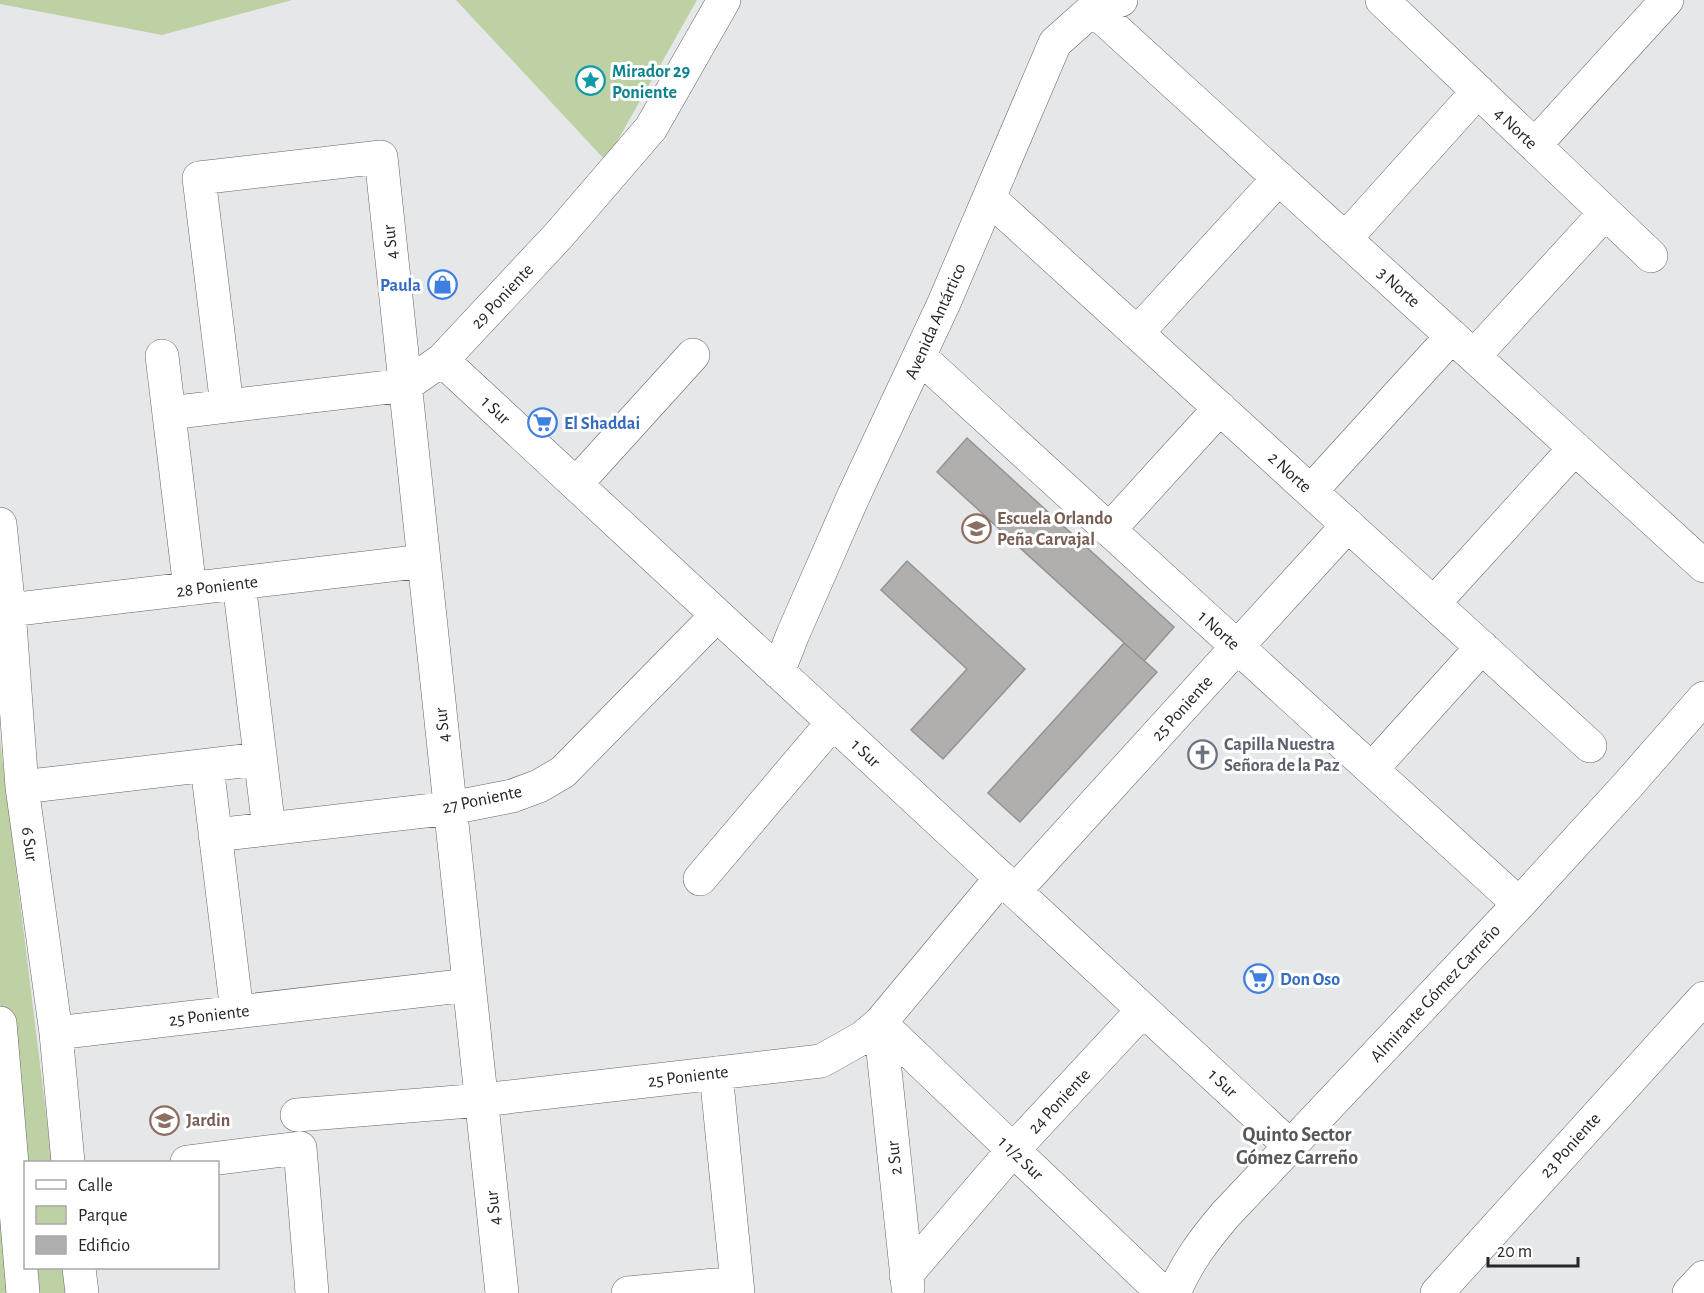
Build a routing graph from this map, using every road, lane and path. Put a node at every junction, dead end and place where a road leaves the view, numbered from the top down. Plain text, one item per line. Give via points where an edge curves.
1 (723, 0) edge
2 (1382, 0) edge
3 (1667, 0) edge
4 (1107, 4) edge
5 (1478, 91) junction
6 (1535, 145) junction
7 (1279, 178) junction
8 (989, 198) junction
9 (1605, 213) junction
10 (1345, 239) junction
11 (1651, 256) dead end
12 (1137, 333) junction
13 (1463, 346) junction
14 (693, 355) dead end
15 (162, 356) dead end
16 (919, 356) junction
17 (442, 360) junction
18 (406, 385) junction
19 (227, 406) junction
20 (1220, 408) junction
21 (169, 413) junction
22 (1575, 448) junction
23 (576, 484) junction
24 (1311, 491) junction
25 (0, 524) edge
26 (1348, 525) junction
27 (1110, 530) junction
28 (424, 561) junction
29 (1704, 566) edge
30 (239, 583) junction
31 (190, 589) junction
32 (1434, 603) junction
33 (9, 610) junction
34 (717, 615) junction
35 (1238, 646) junction
36 (1482, 647) junction
37 (778, 672) junction
38 (1704, 698) edge
39 (833, 722) junction
40 (1590, 746) dead end
41 (260, 759) junction
42 (207, 766) junction
43 (1372, 769) junction
44 (22, 787) junction
45 (451, 808) junction
46 (269, 829) junction
47 (215, 835) junction
48 (700, 879) dead end
49 (1008, 885) junction
50 (1519, 903) junction
51 (470, 985) junction
52 (1704, 998) edge
53 (1143, 1010) junction
54 (237, 1012) junction
55 (0, 1023) edge
56 (880, 1023) junction
57 (56, 1033) junction
58 (716, 1073) junction
59 (482, 1100) junction
60 (297, 1115) dead end
61 (1290, 1146) junction
62 (1013, 1150) junction
63 (68, 1161) edge
64 (195, 1161) edge
65 (79, 1269) edge
66 (1704, 1277) edge
67 (907, 1284) edge
68 (738, 1288) edge
69 (23, 1293) edge
70 (82, 1293) edge
71 (312, 1293) edge
72 (502, 1293) edge
73 (628, 1293) edge
74 (1163, 1293) edge
75 (1174, 1293) edge
76 (1437, 1293) edge
77 (1689, 1293) edge

1 - 17 street, 29 Poniente via 651,128 559,235
2 - 5 street, 4 Norte
3 - 6 street
4 - 7 street, 3 Norte
4 - 8 street, Avenida Antártico via 1055,43
5 - 6 street, 4 Norte
5 - 10 street
6 - 9 street, 4 Norte
7 - 10 street, 3 Norte
7 - 12 street
8 - 12 street, 2 Norte
8 - 16 street, Avenida Antártico
9 - 11 street, 4 Norte
9 - 13 street
10 - 13 street, 3 Norte
12 - 20 street, 2 Norte
13 - 22 street, 3 Norte
13 - 24 street
14 - 23 street
15 - 21 street
16 - 27 street, 1 Norte
16 - 37 street, Avenida Antártico
17 - 18 street, 29 Poniente
17 - 23 street, 1 Sur
18 - 19 street, 29 Poniente
18 - 19 street, 4 Sur via 381,157 199,178
18 - 28 street, 4 Sur
19 - 21 street, 29 Poniente
20 - 24 street, 2 Norte
20 - 27 street
21 - 31 street
22 - 29 street, 3 Norte
22 - 32 street
23 - 34 street, 1 Sur
24 - 26 street, 2 Norte
25 - 33 street, 6 Sur
26 - 32 street, 2 Norte
26 - 35 street, 25 Poniente
27 - 35 street, 1 Norte
28 - 30 street, 28 Poniente
28 - 45 street, 4 Sur
30 - 31 street, 28 Poniente
30 - 41 street
31 - 33 street, 28 Poniente
32 - 36 street, 2 Norte
33 - 44 street, 6 Sur
34 - 37 street, 1 Sur
34 - 45 street, 27 Poniente via 563,772 512,796
35 - 43 street, 1 Norte
35 - 49 street, 25 Poniente
36 - 40 street, 2 Norte
36 - 43 street
37 - 39 street, 1 Sur
38 - 50 street, Almirante Gómez Carreño
39 - 48 street
39 - 49 street, 1 Sur
41 - 42 street
41 - 46 street
42 - 44 street
42 - 47 street
43 - 50 street, 1 Norte
44 - 57 street, 6 Sur
45 - 46 street, 27 Poniente
45 - 51 street, 4 Sur
46 - 47 street, 27 Poniente
47 - 54 street
49 - 53 street, 1 Sur
49 - 56 street, 25 Poniente
50 - 61 street, Almirante Gómez Carreño
51 - 54 street, 25 Poniente
51 - 59 street, 4 Sur
52 - 76 street, 23 Poniente
53 - 61 street, 1 Sur
53 - 62 street, 24 Poniente
54 - 57 street, 25 Poniente
55 - 69 street
56 - 58 street, 25 Poniente via 821,1061
56 - 62 street, 1 1/2 Sur
56 - 67 street, 2 Sur
57 - 63 street, 6 Sur
58 - 59 street, 25 Poniente
58 - 68 street
59 - 60 street, 25 Poniente
59 - 72 street, 4 Sur
61 - 75 street, Almirante Gómez Carreño via 1199,1245
62 - 67 street, 24 Poniente
62 - 74 street, 1 1/2 Sur
64 - 71 street via 300,1148
65 - 70 street
66 - 77 street
68 - 73 street

